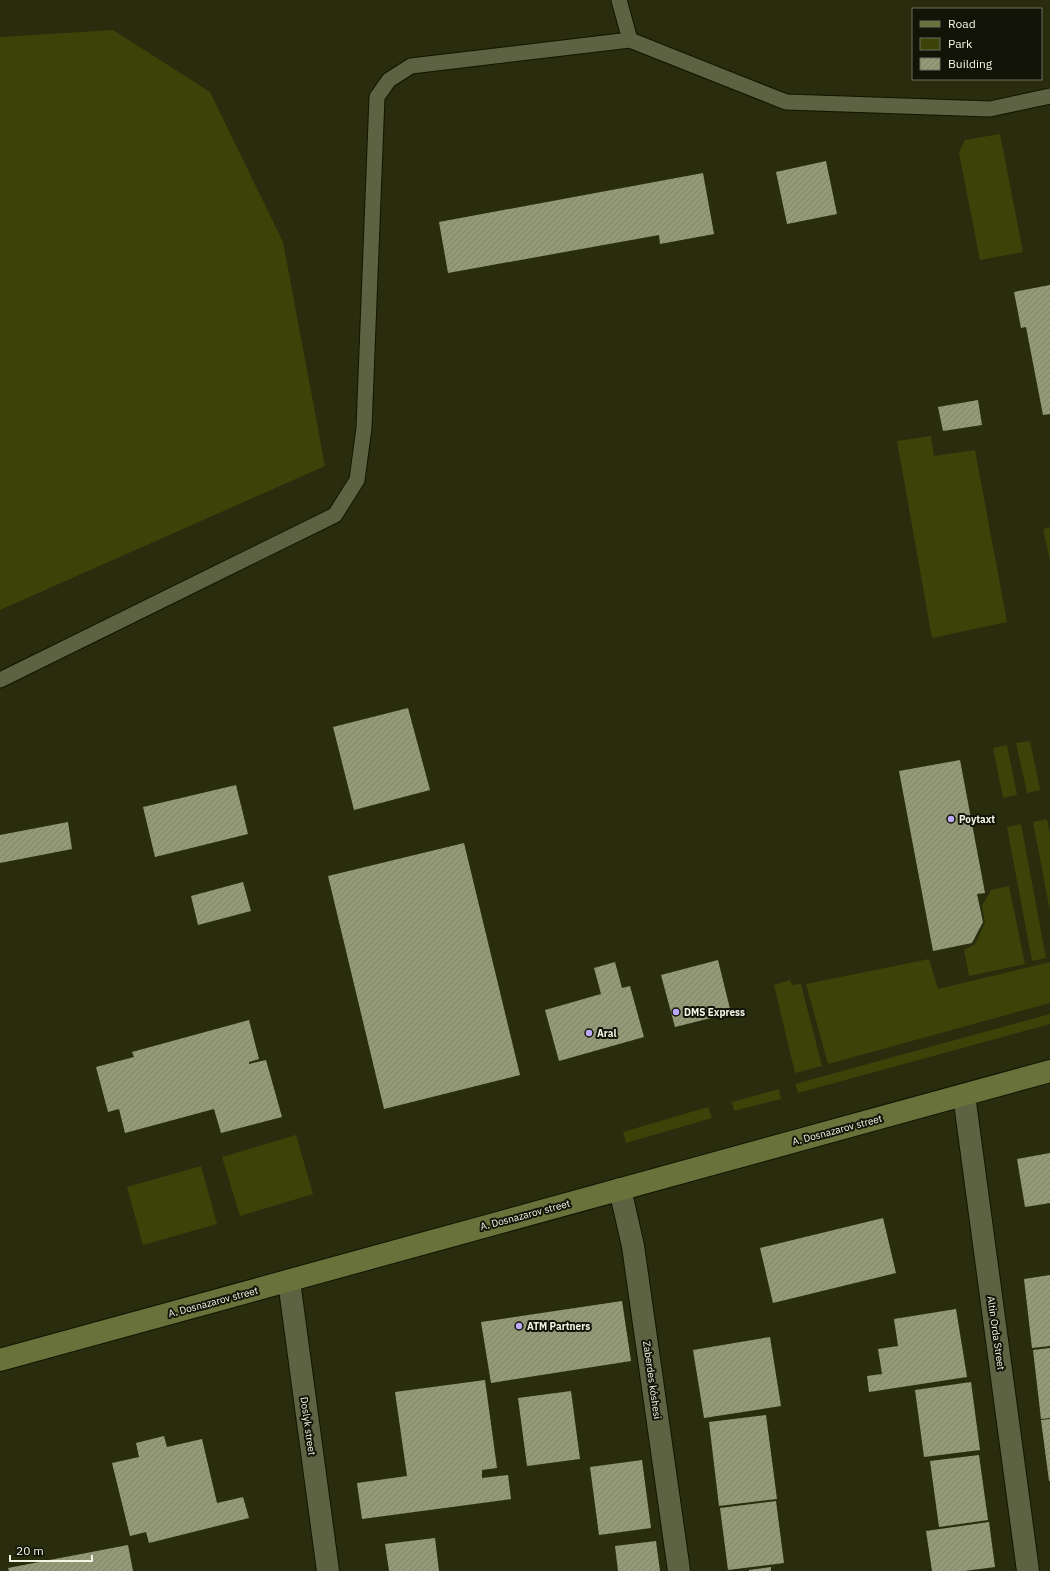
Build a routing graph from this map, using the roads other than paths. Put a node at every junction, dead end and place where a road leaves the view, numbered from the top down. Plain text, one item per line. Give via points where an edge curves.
1 (619, 0) edge
2 (630, 40) junction
3 (1050, 96) edge
4 (0, 680) edge
5 (1050, 1071) edge
6 (964, 1096) junction
7 (620, 1189) junction
8 (289, 1281) junction
9 (0, 1360) edge
10 (328, 1571) edge
11 (679, 1571) edge
12 (1028, 1571) edge

1 - 2 lane
2 - 3 lane via 786,102 990,109
2 - 4 lane via 411,66 389,80 377,97 364,428 357,480 335,515
5 - 6 main road, A. Dosnazarov street
6 - 7 main road, A. Dosnazarov street
6 - 12 street, Altin Orda Street
7 - 8 main road, A. Dosnazarov street
7 - 11 street, Zaberdes kóshesi via 633,1246
8 - 9 main road, A. Dosnazarov street
8 - 10 street, Doslyk street

